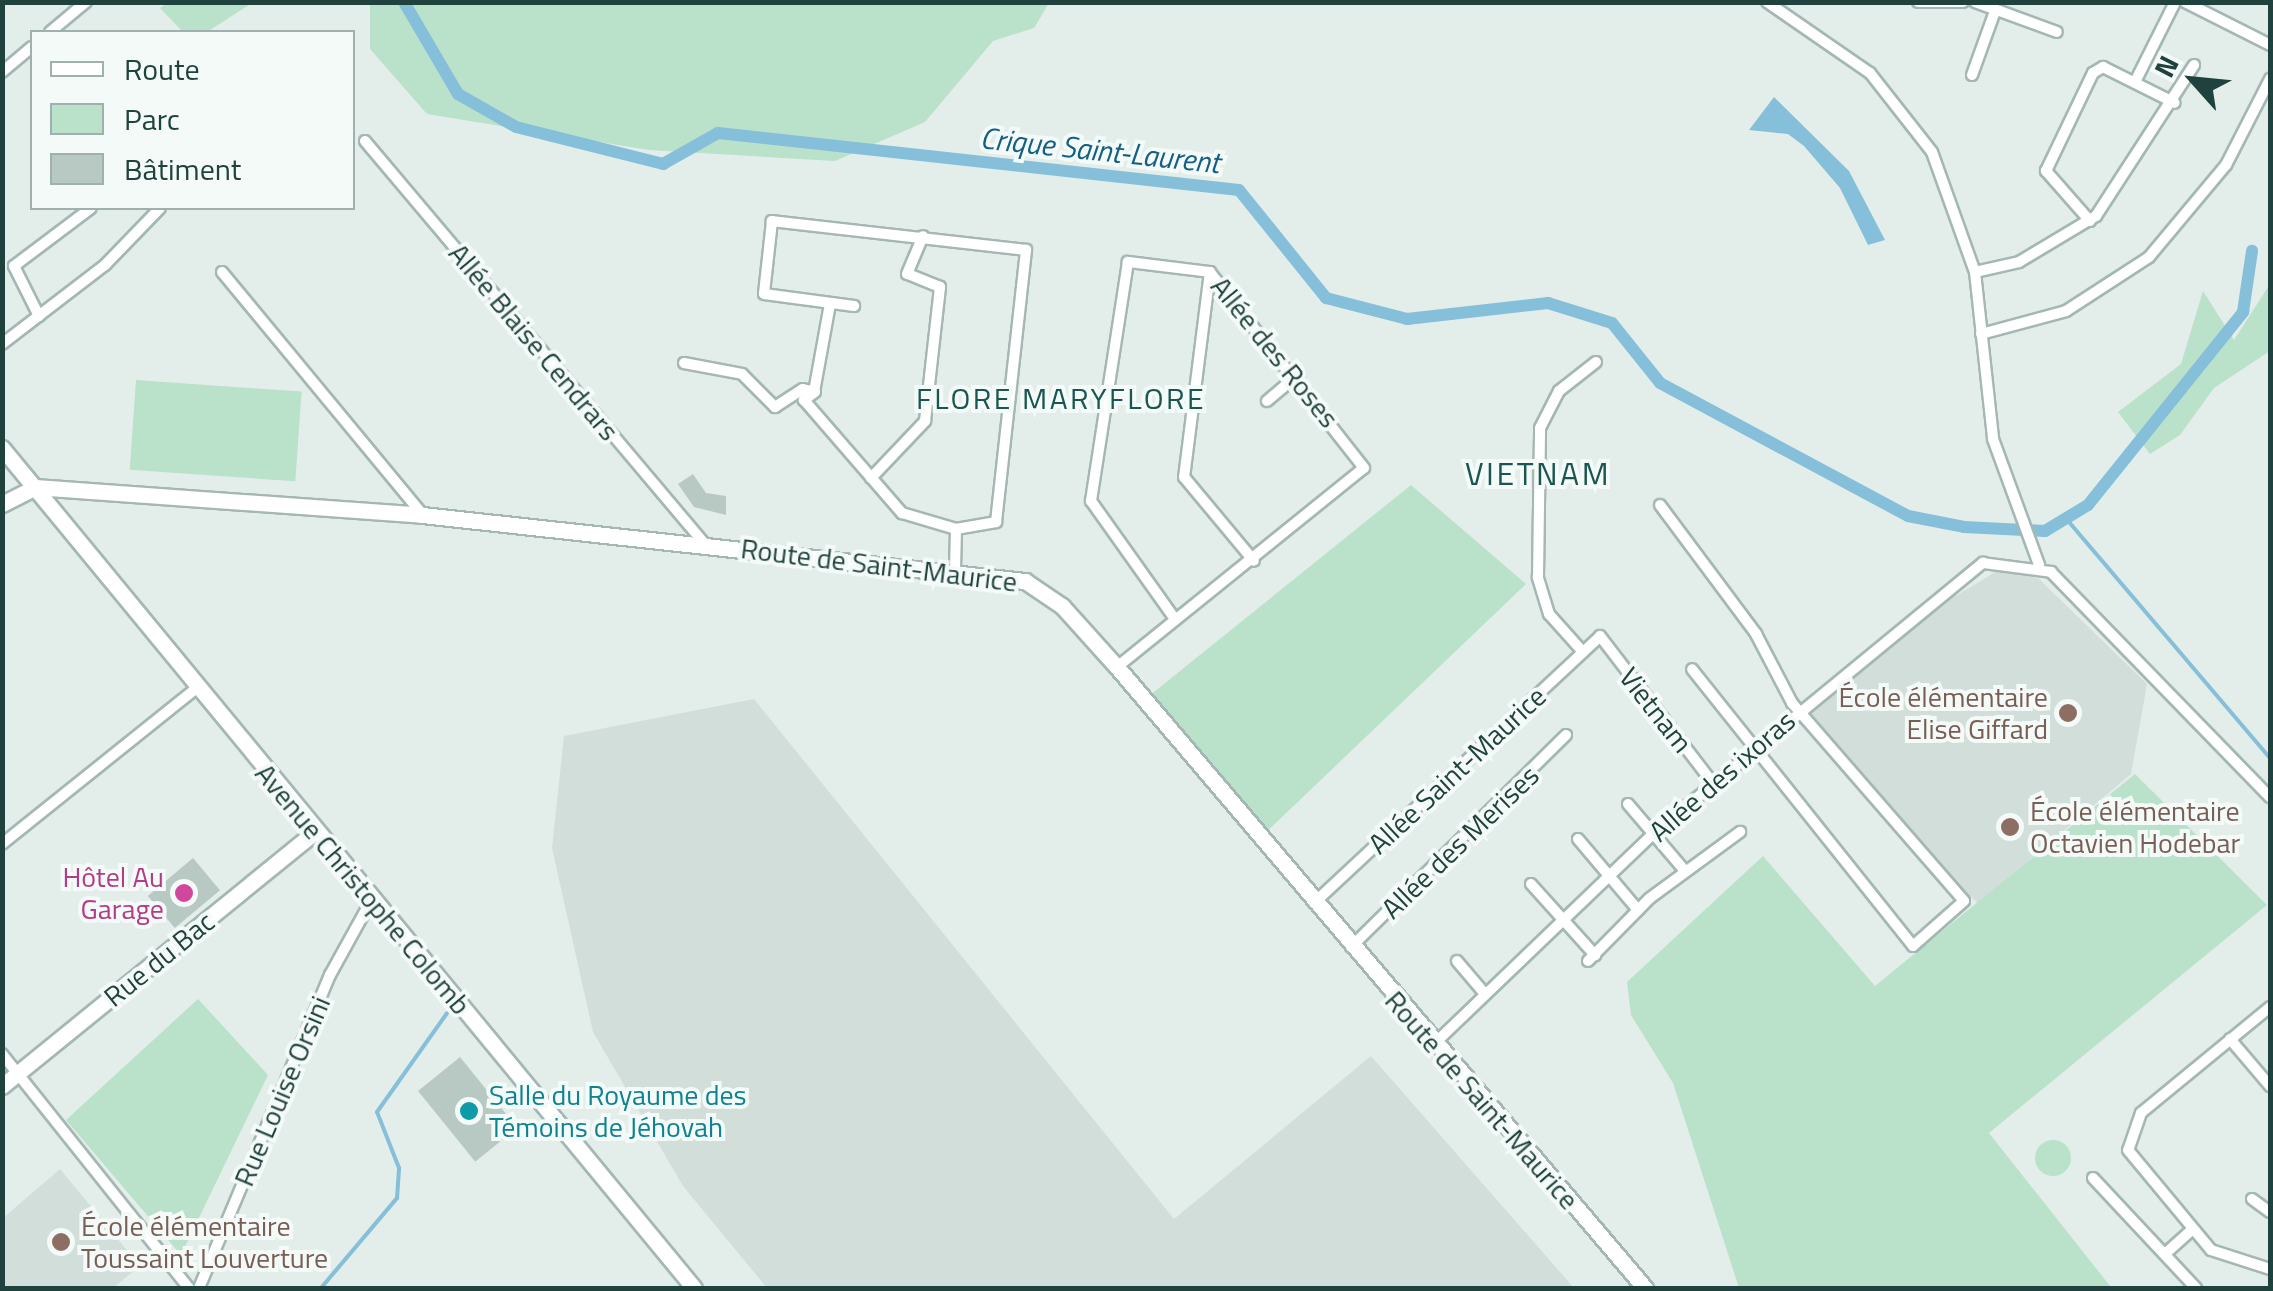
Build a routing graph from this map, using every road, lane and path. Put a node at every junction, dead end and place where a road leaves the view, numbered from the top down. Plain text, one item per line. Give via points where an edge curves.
1 (86, 2) edge
2 (1767, 2) edge
3 (1918, 2) edge
4 (1963, 2) edge
5 (1975, 2) edge
6 (2175, 2) edge
7 (2185, 2) edge
8 (1994, 14) junction
9 (52, 30) edge
10 (2058, 32) dead end
11 (2270, 45) edge
12 (30, 49) edge
13 (2194, 64) dead end
14 (2, 72) edge
15 (1972, 75) dead end
16 (2270, 79) edge
17 (2136, 82) junction
18 (2175, 103) junction
19 (365, 141) dead end
20 (88, 210) edge
21 (158, 210) edge
22 (2090, 221) junction
23 (923, 236) junction
24 (222, 272) dead end
25 (1210, 272) junction
26 (1975, 272) junction
27 (830, 304) junction
28 (854, 306) dead end
29 (39, 316) junction
30 (1981, 334) junction
31 (2, 344) edge
32 (1596, 362) dead end
33 (684, 363) dead end
34 (1299, 374) junction
35 (815, 392) junction
36 (1266, 401) dead end
37 (2, 448) edge
38 (871, 478) junction
39 (35, 487) junction
40 (2, 504) edge
41 (1660, 506) dead end
42 (422, 515) junction
43 (956, 529) junction
44 (704, 542) junction
45 (1254, 561) junction
46 (2038, 565) junction
47 (955, 570) junction
48 (1172, 615) junction
49 (1600, 636) joint
50 (1583, 652) junction
51 (1117, 668) junction
52 (1692, 669) dead end
53 (198, 688) junction
54 (1798, 711) junction
55 (1566, 734) dead end
56 (1752, 750) junction
57 (1712, 782) junction
58 (2270, 797) edge
59 (1628, 804) dead end
60 (315, 832) junction
61 (1740, 832) dead end
62 (1654, 833) junction
63 (1578, 839) dead end
64 (2, 844) edge
65 (1685, 871) junction
66 (1607, 877) junction
67 (1531, 884) dead end
68 (372, 899) junction
69 (1313, 904) junction
70 (1638, 910) junction
71 (1562, 918) junction
72 (1350, 947) junction
73 (1457, 962) dead end
74 (1484, 994) junction
75 (2270, 1007) edge
76 (2230, 1039) junction
77 (1433, 1044) junction
78 (2, 1054) edge
79 (18, 1073) junction
80 (2, 1086) edge
81 (2270, 1086) edge
82 (2093, 1178) dead end
83 (2252, 1199) dead end
84 (2270, 1212) edge
85 (2193, 1229) junction
86 (2166, 1253) junction
87 (2270, 1269) edge
88 (190, 1288) edge
89 (200, 1288) edge
90 (694, 1288) edge
91 (1645, 1288) edge
92 (2196, 1288) edge

1 - 9 street
2 - 26 street via 1870,73 1915,123
3 - 4 street
5 - 8 street
6 - 17 street
7 - 11 street
8 - 10 street
8 - 15 street
12 - 14 street
13 - 18 street
16 - 30 street via 2226,166 2149,257 2066,311
17 - 18 street
17 - 22 street via 2097,69 2047,164
18 - 22 street
19 - 44 street, Allée Blaise Cendrars
20 - 29 street via 14,266
21 - 29 street
22 - 26 street via 2019,262
23 - 27 street via 772,220 763,292
23 - 38 street via 908,274 940,287 926,420
23 - 43 street via 1028,253 997,519 989,528
24 - 42 street
25 - 34 street, Allée des Roses
25 - 45 street via 1184,477
25 - 48 street, Allée des Roses via 1126,264 1090,496
26 - 30 street
27 - 28 street
27 - 35 street via 809,383
29 - 31 street
30 - 46 street via 1992,438
32 - 50 street via 1559,391 1540,428 1538,578 1550,614
33 - 35 street via 742,374 774,407 803,389
34 - 36 street
34 - 45 street, Allée des Roses via 1364,468
35 - 38 street via 804,400
37 - 39 street, Avenue Christophe Colomb
38 - 43 street via 907,516
39 - 40 street
39 - 42 street, Route de Saint-Maurice
39 - 53 street, Avenue Christophe Colomb
41 - 54 street via 1756,634
42 - 44 street, Route de Saint-Maurice
43 - 47 street
44 - 47 street, Route de Saint-Maurice
45 - 48 street, Allée des Roses
46 - 54 street, Allée des ixoras via 1965,569
46 - 58 street
47 - 51 street, Route de Saint-Maurice via 1046,593
48 - 51 street, Allée des Roses
49 - 50 street, Allée Saint-Maurice
49 - 57 street, Vietnam
50 - 69 street, Allée Saint-Maurice
51 - 69 street, Route de Saint-Maurice
52 - 56 street
53 - 60 street, Avenue Christophe Colomb
53 - 64 street
54 - 56 street, Allée des ixoras
54 - 56 street via 1964,901 1913,946
55 - 72 street, Allée des Merises
56 - 57 street, Allée des ixoras
57 - 62 street, Allée des ixoras
59 - 62 street
60 - 68 street, Avenue Christophe Colomb
60 - 79 street, Rue du Bac
61 - 65 street
62 - 65 street
62 - 66 street, Allée des ixoras
63 - 66 street
65 - 70 street
66 - 70 street
66 - 71 street, Allée des ixoras
67 - 71 street
68 - 89 street, Rue Louise Orsini via 330,974
68 - 90 street, Avenue Christophe Colomb
69 - 72 street, Route de Saint-Maurice
70 - 71 street via 1591,958
71 - 74 street, Allée des ixoras
72 - 77 street, Route de Saint-Maurice
73 - 74 street
74 - 77 street, Allée des ixoras
75 - 76 street
76 - 81 street
76 - 85 street via 2141,1113 2128,1140 2133,1161
77 - 91 street, Route de Saint-Maurice
78 - 79 street
79 - 80 street, Rue du Bac
79 - 88 street
82 - 86 street
83 - 84 street
85 - 86 street
85 - 87 street via 2220,1256
86 - 92 street

